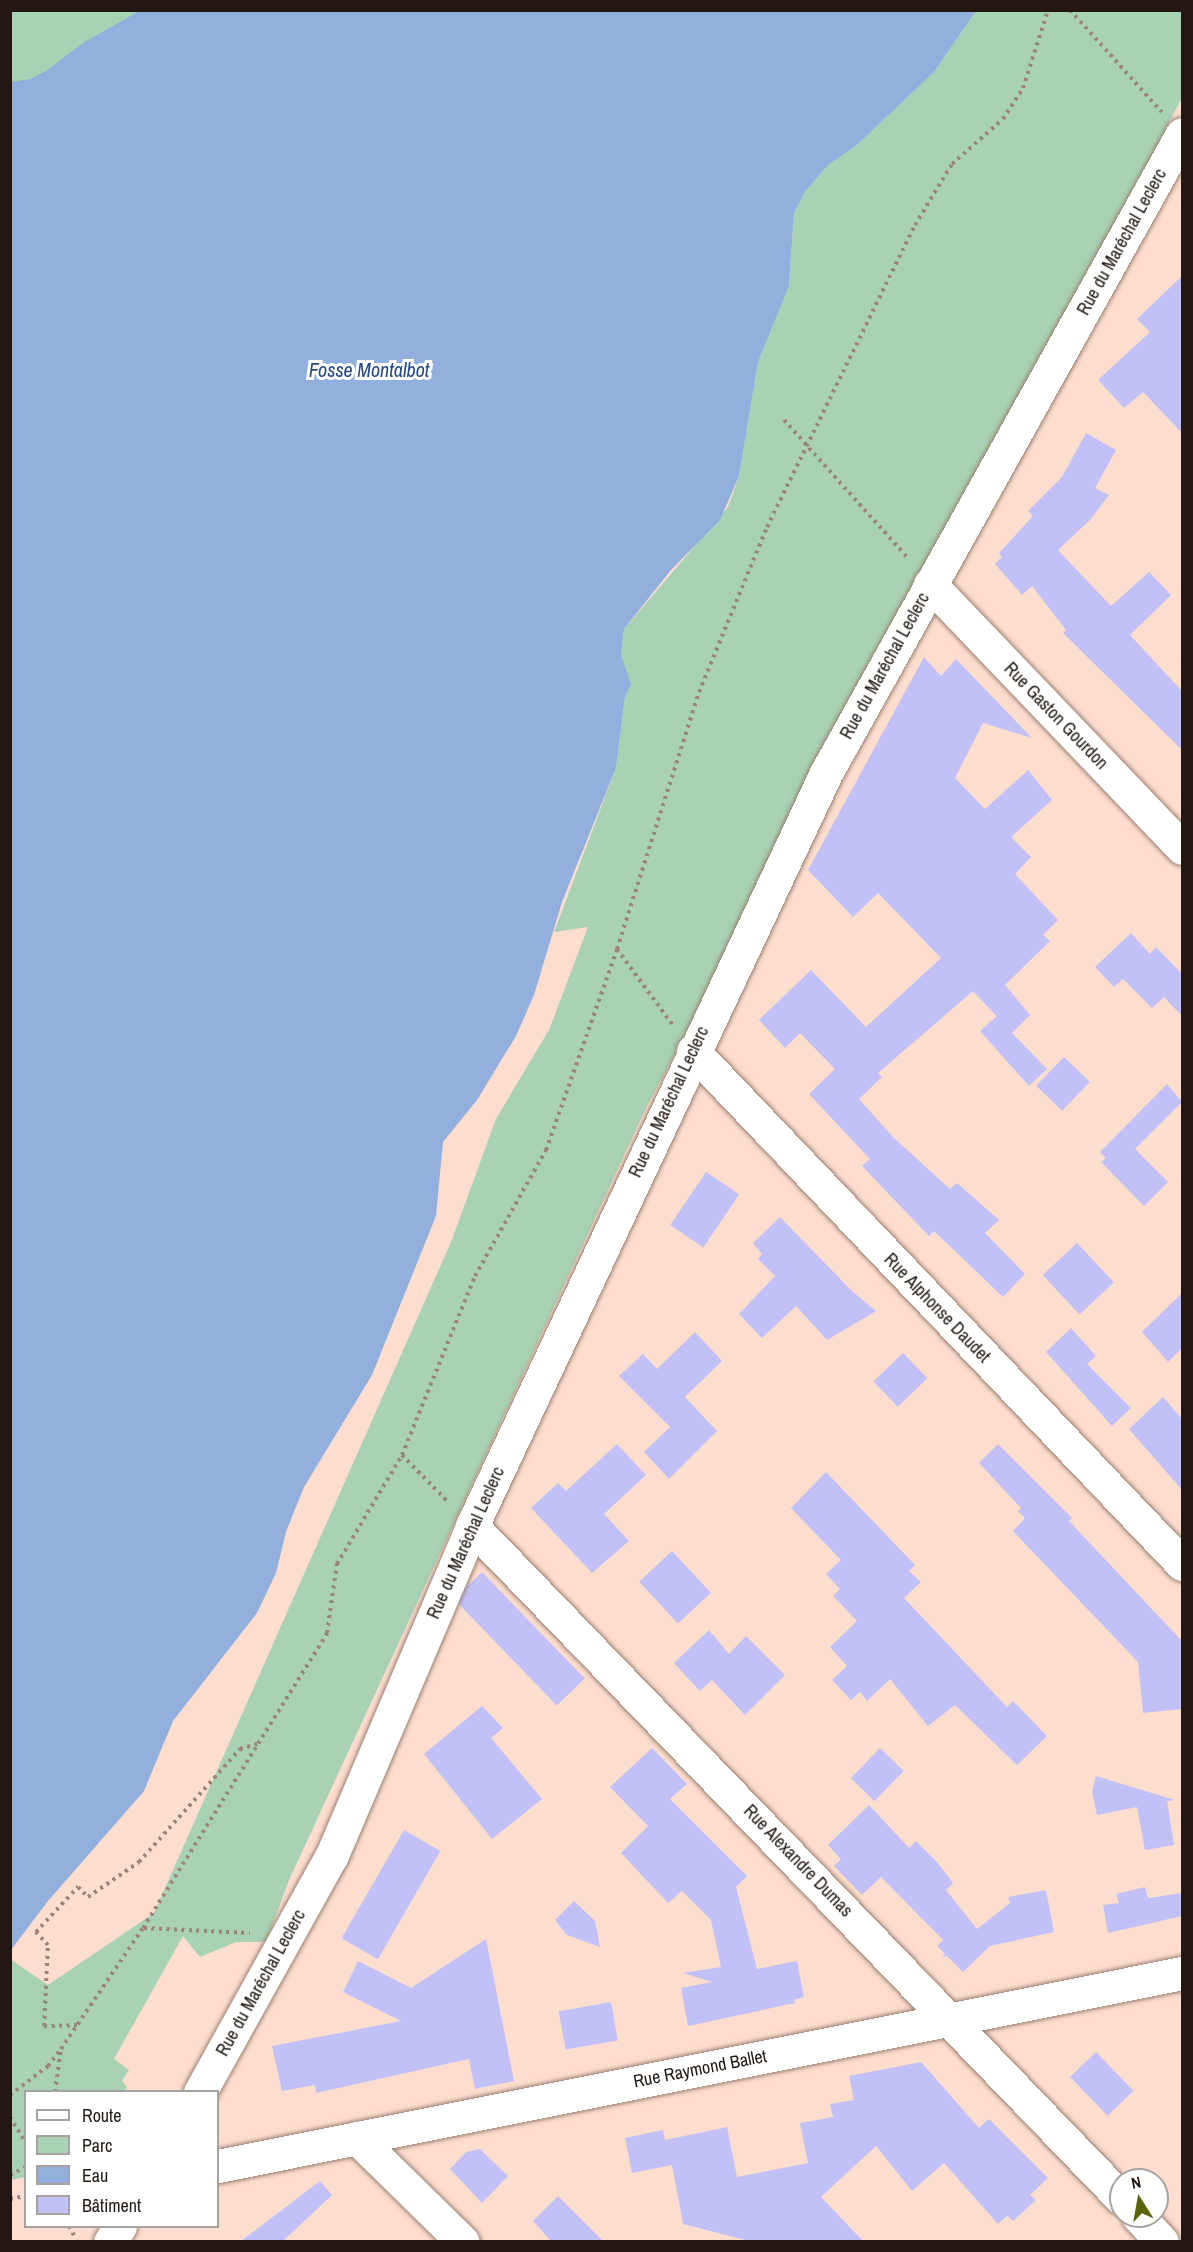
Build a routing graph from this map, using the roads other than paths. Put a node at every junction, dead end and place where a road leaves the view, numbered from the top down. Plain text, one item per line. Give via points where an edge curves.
1 (1182, 134) edge
2 (930, 584) junction
3 (1182, 848) edge
4 (693, 1051) junction
5 (472, 1526) junction
6 (1182, 1564) edge
7 (1182, 1973) edge
8 (950, 2019) junction
9 (201, 2090) edge
10 (357, 2138) junction
11 (219, 2166) edge
12 (1109, 2185) edge
13 (119, 2228) edge
14 (1150, 2228) edge
15 (110, 2241) edge
16 (463, 2241) edge
17 (1162, 2241) edge

1 - 2 street, Rue du Maréchal Leclerc
2 - 3 street, Rue Gaston Gourdon
2 - 4 street, Rue du Maréchal Leclerc via 826,773
4 - 5 street, Rue du Maréchal Leclerc
4 - 6 street, Rue Alphonse Daudet
5 - 8 street, Rue Alexandre Dumas
5 - 9 street, Rue du Maréchal Leclerc via 332,1855
7 - 8 street, Rue Raymond Ballet
8 - 10 street, Rue Raymond Ballet
8 - 12 street, Rue Alexandre Dumas
10 - 11 street, Rue Raymond Ballet
10 - 16 street
13 - 15 street
14 - 17 street

